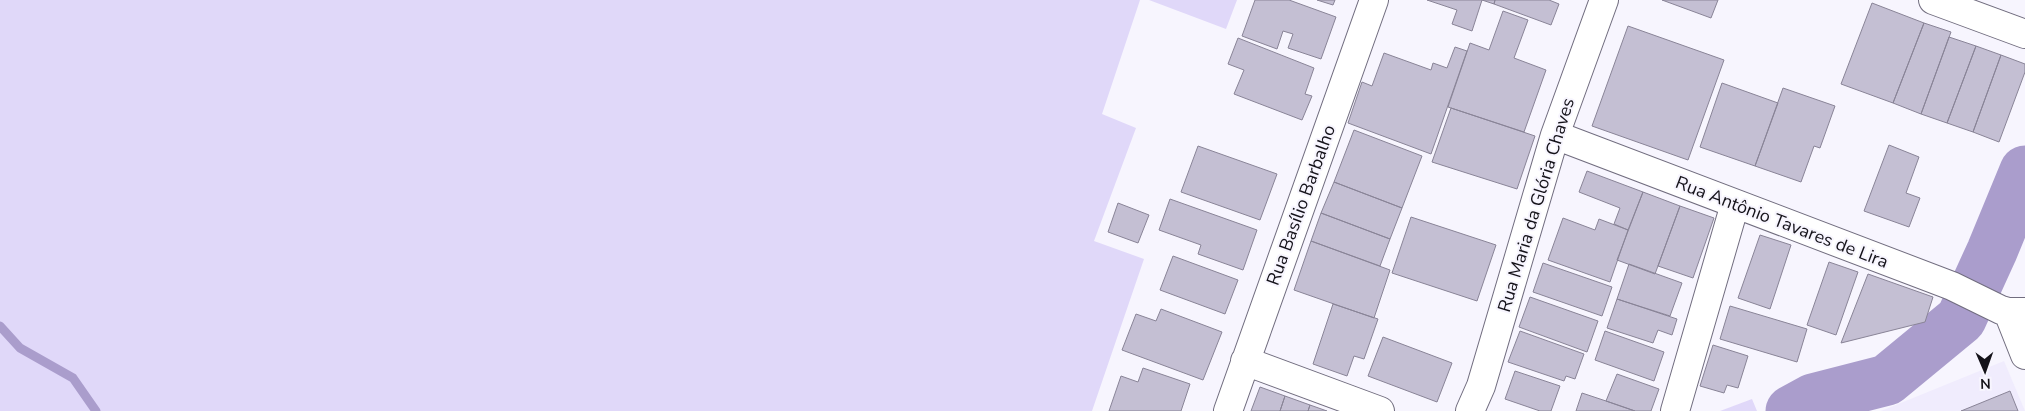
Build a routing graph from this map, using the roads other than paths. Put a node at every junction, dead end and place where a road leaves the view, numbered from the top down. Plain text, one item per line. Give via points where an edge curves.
1 (1374, 0) edge
2 (1604, 0) edge
3 (1933, 0) edge
4 (2025, 34) edge
5 (1555, 134) junction
6 (1735, 204) junction
7 (2011, 311) edge
8 (2025, 355) edge
9 (1245, 361) junction
10 (1228, 411) edge
11 (1380, 411) edge
12 (1470, 411) edge
13 (1675, 411) edge

1 - 9 street, Rua Basílio Barbalho
2 - 5 street, Rua Maria da Glória Chaves
3 - 4 street
5 - 6 street, Rua Antônio Tavares de Lira
5 - 12 street, Rua Maria da Glória Chaves via 1481,386
6 - 7 street, Rua Antônio Tavares de Lira
6 - 13 street
7 - 8 street, Rua Antônio Tavares de Lira
9 - 10 street, Rua Basílio Barbalho
9 - 11 street

